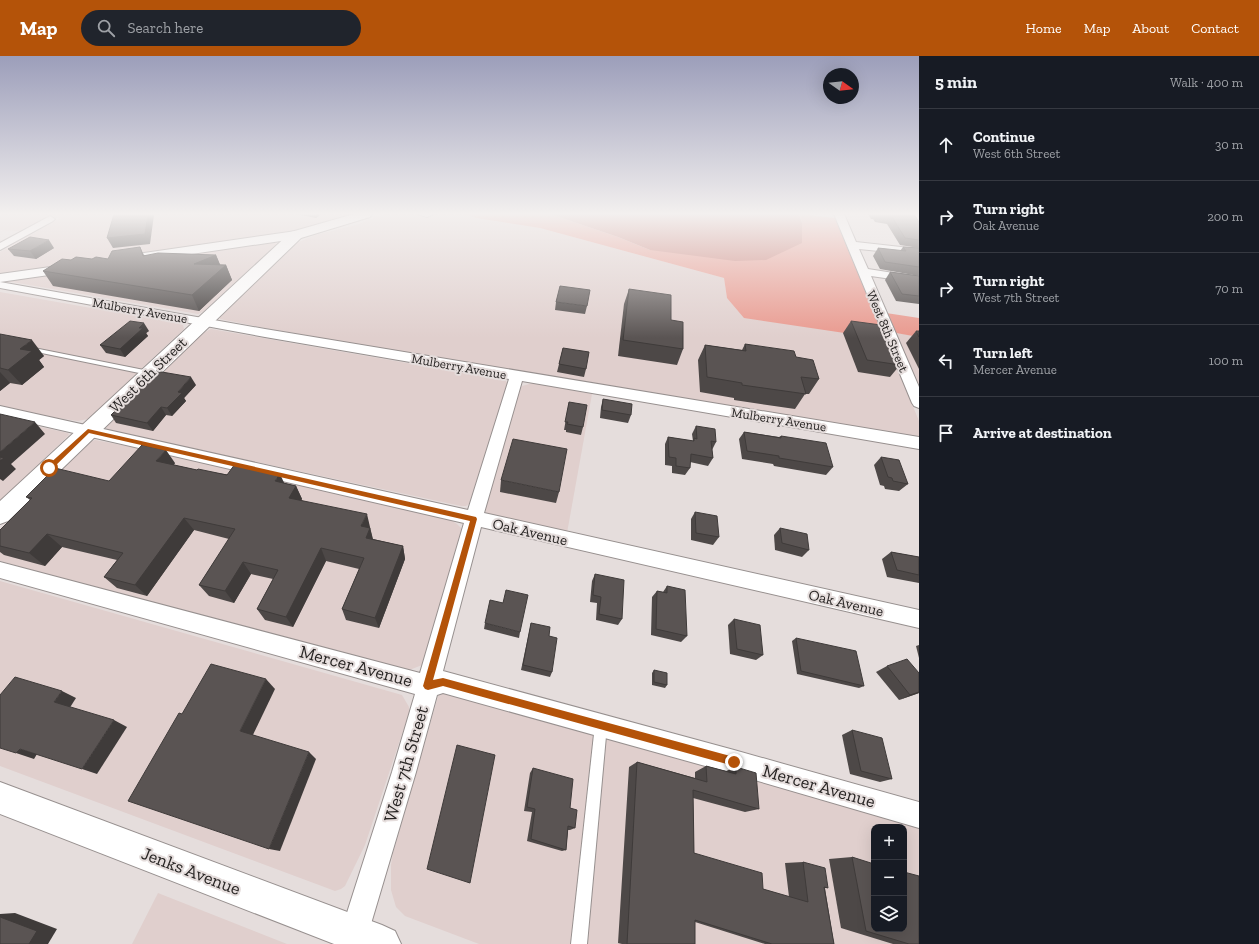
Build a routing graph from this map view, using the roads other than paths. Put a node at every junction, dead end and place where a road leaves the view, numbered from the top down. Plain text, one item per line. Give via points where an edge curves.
1 (157, 255) edge
2 (274, 255) edge
3 (856, 255) edge
4 (133, 259) edge
5 (86, 266) edge
6 (863, 272) junction
7 (0, 278) edge
8 (919, 280) edge
9 (0, 286) edge
10 (203, 322) junction
11 (23, 348) edge
12 (149, 373) junction
13 (517, 376) junction
14 (918, 397) edge
15 (0, 412) edge
16 (88, 431) junction
17 (919, 443) edge
18 (0, 515) edge
19 (474, 519) junction
20 (0, 570) edge
21 (919, 619) edge
22 (428, 686) junction
23 (601, 725) junction
24 (0, 798) edge
25 (919, 815) edge
26 (363, 941) edge
27 (579, 944) edge

1 - 4 main road
2 - 10 main road, West 6th Street
3 - 6 street, West 8th Street
5 - 7 main road
6 - 8 street
6 - 14 street, West 8th Street
9 - 10 street, Mulberry Avenue
10 - 12 main road, West 6th Street
10 - 13 street, Mulberry Avenue
11 - 12 lane
12 - 16 main road, West 6th Street
13 - 17 street, Mulberry Avenue
13 - 19 street, West 7th Street
15 - 16 street, Oak Avenue
16 - 18 main road, West 6th Street
16 - 19 street, Oak Avenue
19 - 21 street, Oak Avenue
19 - 22 street, West 7th Street
20 - 22 street, Mercer Avenue
22 - 23 street, Mercer Avenue via 443,682
22 - 26 street, West 7th Street via 404,772
23 - 25 street, Mercer Avenue
23 - 27 lane
24 - 26 main road, Jenks Avenue

